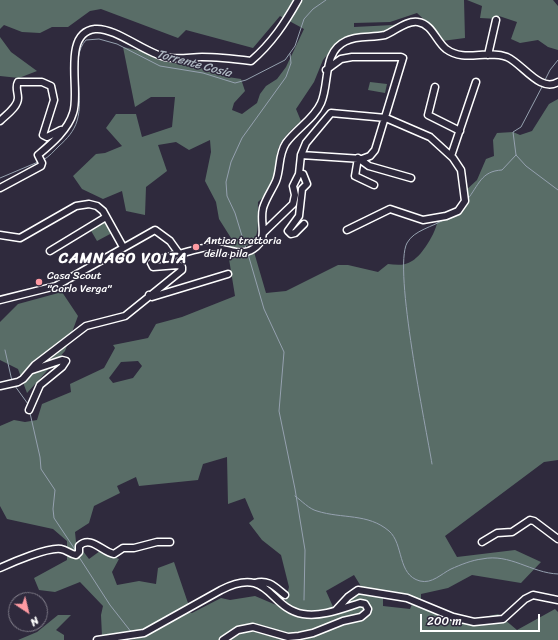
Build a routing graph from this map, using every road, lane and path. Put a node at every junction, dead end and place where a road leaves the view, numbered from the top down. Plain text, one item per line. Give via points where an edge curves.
1 (298, 0) edge
2 (496, 20) dead end
3 (488, 55) junction
4 (326, 70) junction
5 (476, 82) dead end
6 (558, 82) edge
7 (435, 86) dead end
8 (386, 118) junction
9 (0, 121) edge
10 (63, 130) junction
11 (460, 131) junction
12 (301, 155) junction
13 (451, 156) junction
14 (358, 158) junction
15 (299, 174) junction
16 (411, 178) dead end
17 (374, 185) dead end
18 (0, 188) edge
19 (106, 218) junction
20 (304, 224) dead end
21 (347, 230) dead end
22 (263, 233) junction
23 (0, 235) edge
24 (123, 247) junction
25 (50, 251) dead end
26 (180, 255) junction
27 (228, 274) dead end
28 (149, 295) junction
29 (0, 300) edge
30 (30, 371) junction
31 (2, 385) edge
32 (30, 408) dead end
33 (558, 539) edge
34 (152, 540) dead end
35 (170, 542) dead end
36 (482, 542) dead end
37 (129, 548) junction
38 (0, 568) edge
39 (255, 583) junction
40 (285, 595) dead end
41 (558, 600) edge
42 (335, 611) junction
43 (97, 640) edge
44 (224, 640) edge

1 - 10 street via 281,30 251,61 211,57 165,57 114,33 96,29 85,32 79,38 75,50 74,113
2 - 3 street
3 - 4 street via 457,55 441,45 428,27 417,22 408,23 383,35 346,41 339,45
3 - 6 street via 513,60 545,84
4 - 8 street via 341,59 352,57 403,58
4 - 22 street via 322,102 311,118 297,129 280,156 276,180 263,208
5 - 11 street
7 - 11 street via 428,116
8 - 12 street via 331,113 306,143
8 - 13 street via 430,137
8 - 14 street via 375,150 370,156
9 - 10 street via 17,104 18,82 42,82 51,86 54,100 43,135 47,137
10 - 18 street via 38,155 38,168
11 - 13 street
12 - 14 street
12 - 15 street
13 - 21 street via 461,170 465,193 465,201 458,211 423,220 390,209
14 - 16 street via 369,166
14 - 17 street via 354,178
15 - 20 street via 303,174 307,184 302,188 299,216 288,231 291,234 295,233
15 - 22 street via 293,186 293,204
19 - 23 street via 97,206 83,204 20,238
19 - 24 street
19 - 25 street
22 - 26 street via 262,241 250,250 235,251 210,246
24 - 26 street via 155,230 170,241
24 - 29 street via 56,286
26 - 28 street via 156,260 151,265 155,268 178,265 183,268
27 - 28 street via 152,297
28 - 30 street via 125,316 86,326
30 - 31 street via 18,382
30 - 32 street via 62,360 66,361 40,385
33 - 36 street via 532,520 512,532 497,533
34 - 37 street
35 - 37 street
37 - 38 street via 123,548 114,554 92,542 86,542 79,546 79,554 76,555 56,548
39 - 40 street via 261,581 272,584
39 - 42 street via 301,614 316,615
39 - 43 street via 233,584 144,633
41 - 42 street via 532,595 503,619 474,622 453,617 407,598 358,590
42 - 44 street via 360,603 365,604 368,609 361,617 313,633 288,637 253,627 238,630

